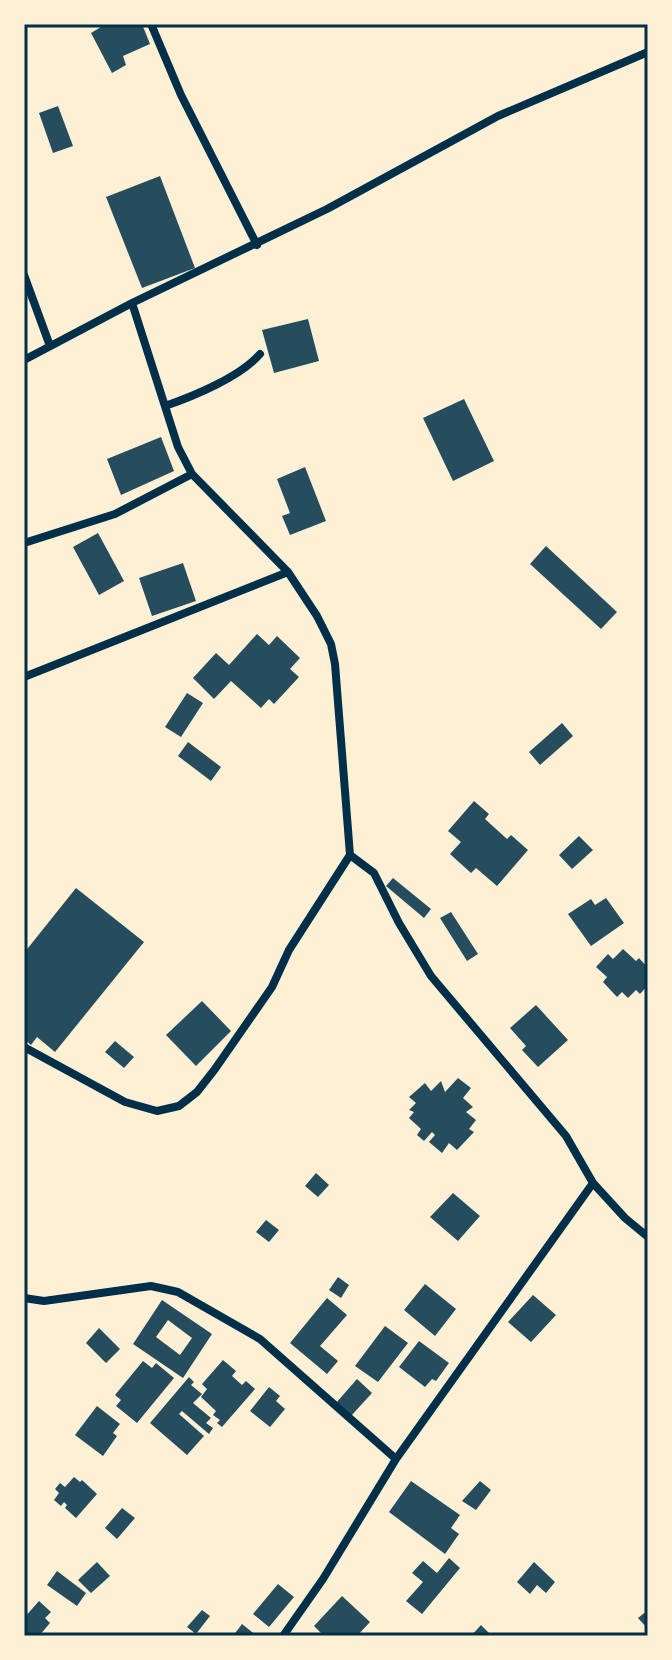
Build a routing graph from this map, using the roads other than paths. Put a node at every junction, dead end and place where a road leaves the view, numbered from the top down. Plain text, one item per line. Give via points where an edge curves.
1 (151, 24) edge
2 (648, 52) edge
3 (257, 245) junction
4 (24, 275) edge
5 (132, 303) junction
6 (50, 346) junction
7 (260, 354) dead end
8 (24, 360) edge
9 (165, 406) junction
10 (192, 474) junction
11 (24, 543) edge
12 (288, 572) junction
13 (24, 677) edge
14 (350, 855) junction
15 (24, 1047) edge
16 (593, 1183) junction
17 (648, 1237) edge
18 (24, 1298) edge
19 (396, 1459) junction
20 (283, 1636) edge

1 - 3 street
2 - 3 street via 498,116
3 - 5 street
4 - 6 street
5 - 6 street
5 - 9 street
6 - 8 street
7 - 9 street via 242,372
9 - 10 street
10 - 11 street via 115,514
10 - 12 street
12 - 13 street
12 - 14 street via 331,644
14 - 15 street via 289,950 272,987 215,1069 179,1106 157,1111 125,1102
14 - 16 street via 374,873 431,976 566,1136
16 - 17 street
16 - 19 street
18 - 19 street via 44,1301 151,1286 178,1292 260,1339
19 - 20 street

